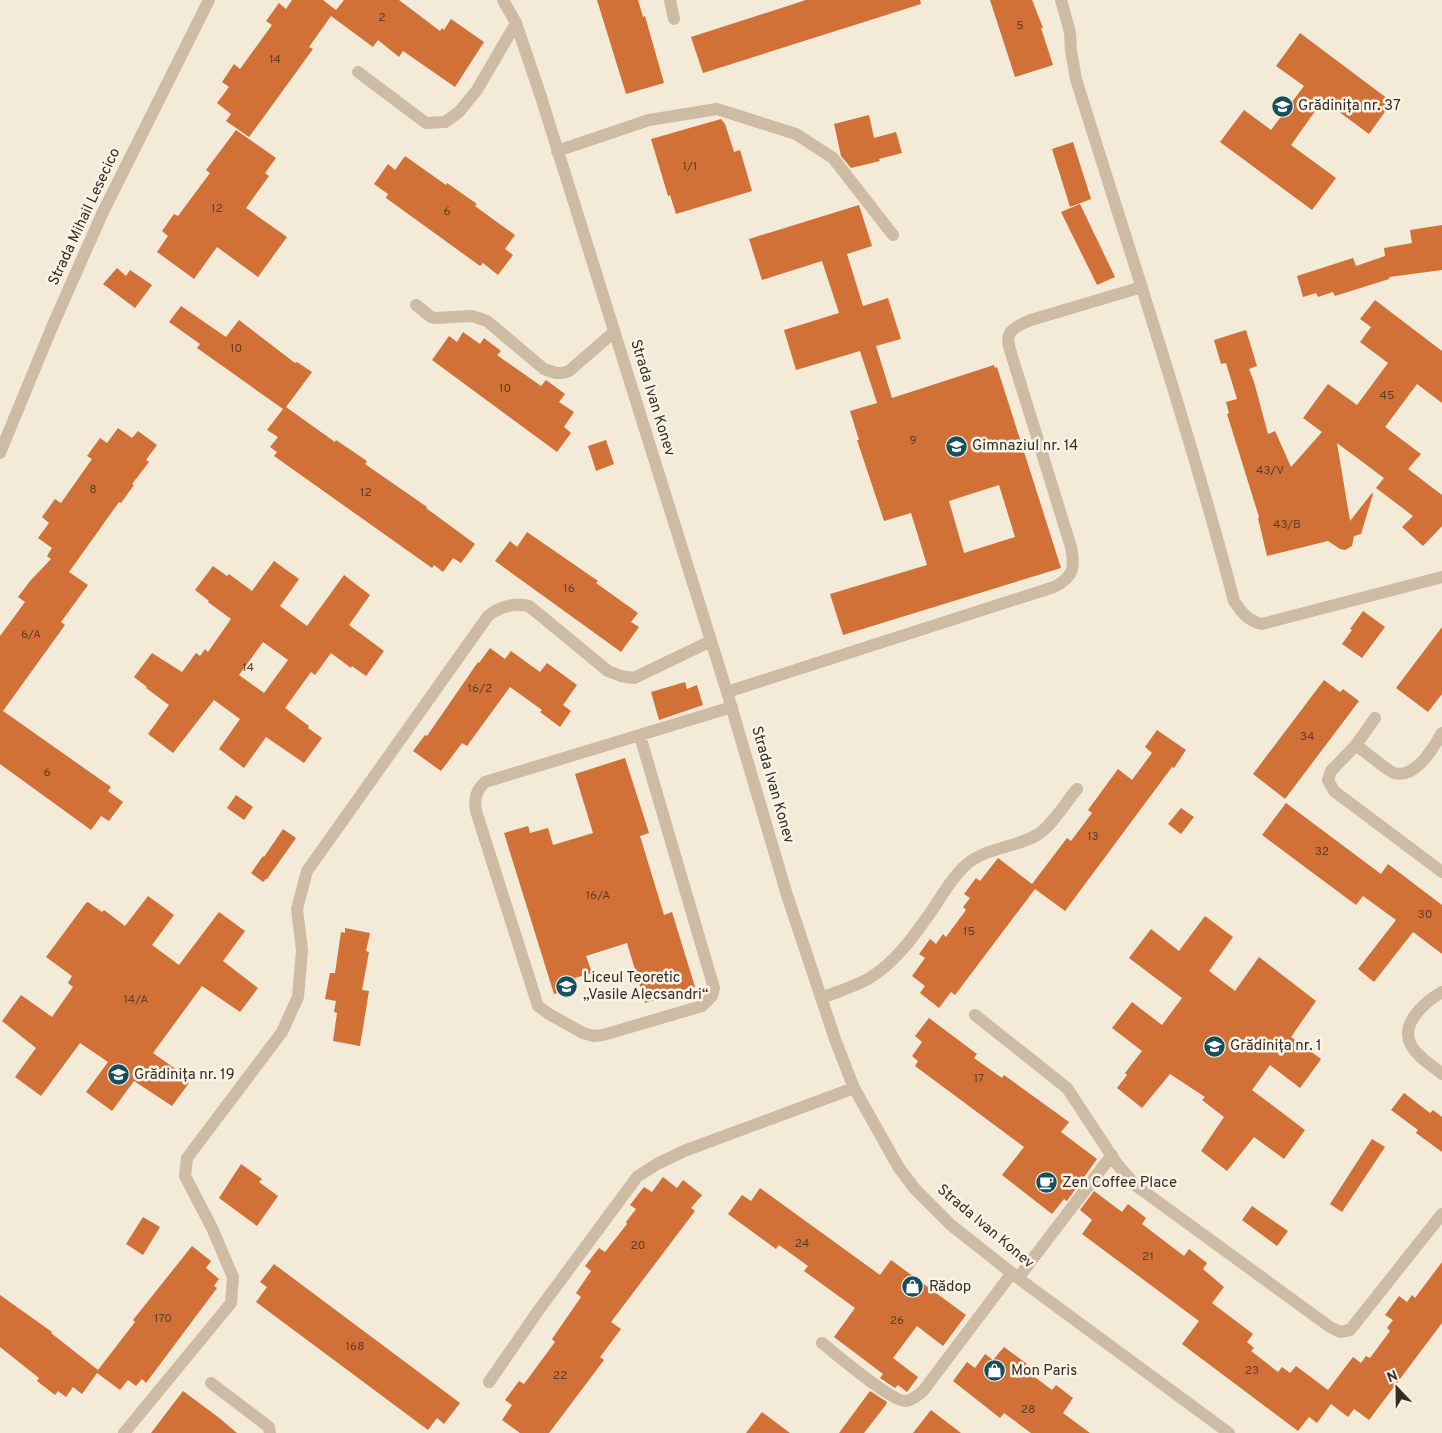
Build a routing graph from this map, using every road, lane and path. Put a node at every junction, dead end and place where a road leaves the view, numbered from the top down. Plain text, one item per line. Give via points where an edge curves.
1 (209, 0) edge
2 (503, 0) edge
3 (670, 0) edge
4 (1061, 0) edge
5 (674, 18) dead end
6 (516, 22) junction
7 (358, 72) dead end
8 (558, 151) junction
9 (893, 235) dead end
10 (1142, 287) junction
11 (416, 305) dead end
12 (614, 332) junction
13 (0, 453) edge
14 (1439, 577) edge
15 (711, 641) junction
16 (727, 692) junction
17 (732, 707) junction
18 (1375, 718) dead end
19 (1442, 733) edge
20 (640, 736) junction
21 (1356, 745) junction
22 (1077, 789) dead end
23 (1442, 872) edge
24 (1442, 992) edge
25 (822, 998) junction
26 (975, 1015) dead end
27 (1442, 1074) edge
28 (854, 1088) junction
29 (1112, 1155) junction
30 (1442, 1214) edge
31 (1015, 1275) junction
32 (822, 1343) dead end
33 (211, 1382) dead end
34 (489, 1382) dead end
35 (124, 1433) edge
36 (270, 1433) edge
37 (1229, 1433) edge

1 - 13 street, Strada Mihail Lesecico via 102,214
2 - 6 street, Strada Ivan Konev
3 - 5 street
4 - 10 street via 1070,32 1076,79
6 - 7 street via 477,90 459,112 444,122 426,123
6 - 8 street, Strada Ivan Konev
8 - 9 street via 649,120 717,109 796,134 833,158
8 - 12 street, Strada Ivan Konev
10 - 14 street via 1234,602 1252,622 1262,624
10 - 16 street via 1031,320 1016,326 1008,336 1071,547 1073,568 1064,582
11 - 12 street via 431,317 472,316 487,321 544,369 556,373 569,371
12 - 15 street, Strada Ivan Konev
15 - 16 street, Strada Ivan Konev
15 - 35 street via 634,678 608,671 529,606 518,604 497,609 488,616 307,871 297,909 302,950 298,996 282,1032 187,1158 185,1176 233,1277 231,1303
16 - 17 street, Strada Ivan Konev
17 - 20 street
17 - 25 street, Strada Ivan Konev via 787,895
18 - 21 street
19 - 21 street via 1421,764 1409,772 1394,773
20 - 20 street via 485,782 476,792 476,811 538,1006 584,1034 594,1036 618,1032 702,1006 712,996 714,988
21 - 23 street via 1331,771 1328,780 1334,791
22 - 25 street via 1038,835 981,854 965,865 893,960 852,987
24 - 27 street via 1415,1017 1408,1039 1416,1052
25 - 28 street, Strada Ivan Konev
26 - 29 street via 1067,1088
28 - 31 street, Strada Ivan Konev via 899,1168 915,1189 951,1225
28 - 34 street via 684,1151 637,1177
29 - 30 street via 1135,1185 1340,1332 1350,1330
29 - 31 street
31 - 32 street via 923,1391 906,1401 891,1396
31 - 37 street, Strada Ivan Konev
33 - 36 street via 269,1427

